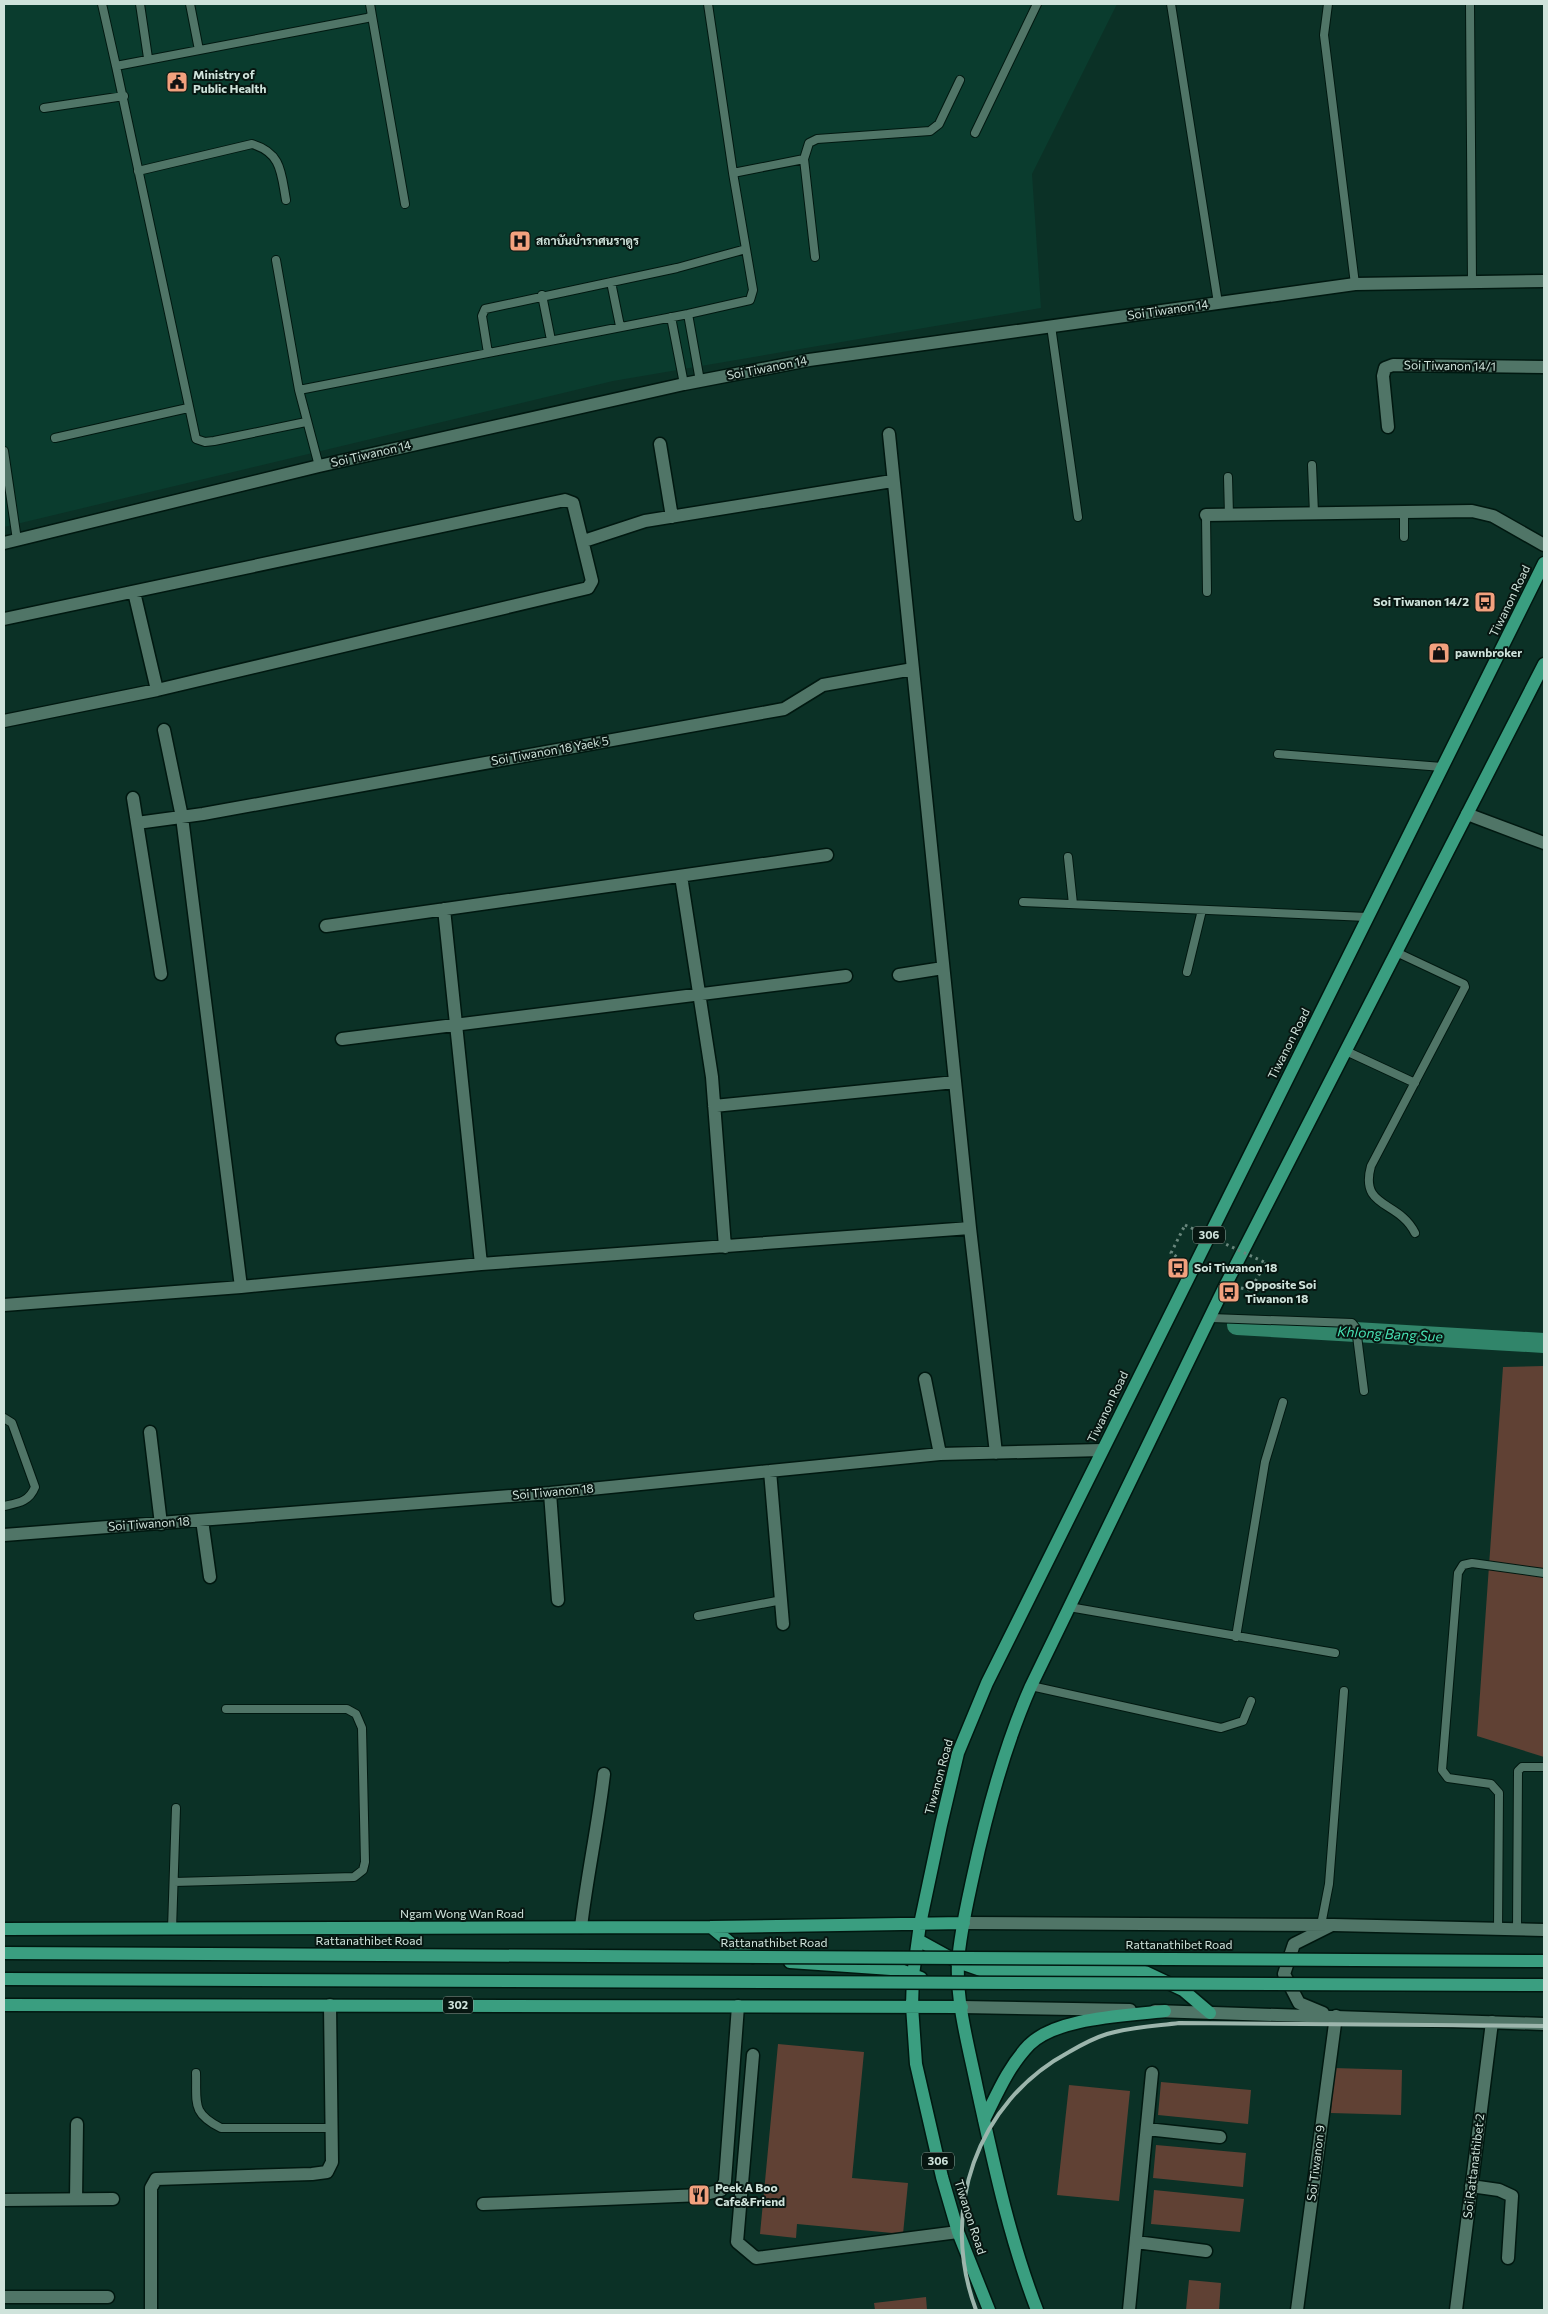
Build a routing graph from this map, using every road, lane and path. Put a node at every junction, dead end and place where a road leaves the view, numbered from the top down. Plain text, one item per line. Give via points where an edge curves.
1 (102, 4) edge
2 (140, 4) edge
3 (190, 4) edge
4 (370, 4) edge
5 (708, 4) edge
6 (1037, 4) edge
7 (1171, 4) edge
8 (1328, 4) edge
9 (1470, 4) edge
10 (372, 16) junction
11 (199, 50) junction
12 (148, 58) junction
13 (116, 66) junction
14 (960, 80) dead end
15 (124, 96) junction
16 (44, 108) dead end
17 (975, 133) dead end
18 (804, 160) junction
19 (138, 171) junction
20 (733, 173) junction
21 (286, 200) dead end
22 (405, 204) dead end
23 (746, 250) junction
24 (816, 258) dead end
25 (276, 260) dead end
26 (1544, 281) edge
27 (612, 282) junction
28 (1472, 282) junction
29 (1355, 284) junction
30 (542, 296) junction
31 (1218, 303) junction
32 (688, 314) junction
33 (671, 317) junction
34 (620, 326) junction
35 (1051, 326) junction
36 (551, 340) junction
37 (488, 353) junction
38 (1544, 367) edge
39 (700, 380) junction
40 (684, 384) junction
41 (300, 390) junction
42 (188, 408) junction
43 (306, 422) junction
44 (1388, 427) dead end
45 (889, 434) dead end
46 (55, 438) dead end
47 (660, 444) dead end
48 (4, 451) edge
49 (1312, 465) dead end
50 (319, 466) junction
51 (1228, 477) dead end
52 (892, 481) junction
53 (1404, 512) junction
54 (1314, 514) junction
55 (1206, 515) joint
56 (1229, 515) junction
57 (672, 517) junction
58 (1078, 517) dead end
59 (1404, 536) dead end
60 (17, 540) junction
61 (584, 541) junction
62 (4, 543) edge
63 (1544, 545) edge
64 (1544, 563) edge
65 (134, 592) junction
66 (1207, 592) dead end
67 (4, 620) edge
68 (1544, 664) edge
69 (913, 669) junction
70 (157, 690) junction
71 (4, 722) edge
72 (164, 730) dead end
73 (1278, 754) dead end
74 (1442, 767) junction
75 (133, 798) dead end
76 (1467, 814) junction
77 (182, 817) junction
78 (137, 823) junction
79 (1544, 843) edge
80 (827, 855) dead end
81 (1068, 856) dead end
82 (681, 876) junction
83 (1023, 902) dead end
84 (1073, 904) junction
85 (444, 909) junction
86 (1202, 910) junction
87 (1368, 917) junction
88 (326, 926) dead end
89 (1396, 952) junction
90 (944, 968) junction
91 (1187, 972) dead end
92 (160, 974) dead end
93 (899, 975) dead end
94 (846, 976) dead end
95 (699, 994) junction
96 (456, 1025) junction
97 (342, 1039) dead end
98 (1346, 1051) junction
99 (955, 1082) junction
100 (1415, 1083) junction
101 (714, 1106) junction
102 (970, 1228) junction
103 (1415, 1233) dead end
104 (725, 1247) junction
105 (1172, 1253) dead end
106 (481, 1264) junction
107 (241, 1287) junction
108 (1250, 1290) dead end
109 (4, 1305) edge
110 (1211, 1318) junction
111 (925, 1379) dead end
112 (1364, 1391) dead end
113 (1283, 1402) dead end
114 (4, 1418) edge
115 (150, 1432) dead end
116 (1102, 1450) junction
117 (940, 1454) junction
118 (996, 1454) junction
119 (770, 1471) junction
120 (550, 1493) junction
121 (4, 1506) edge
122 (202, 1520) junction
123 (161, 1524) junction
124 (4, 1535) edge
125 (1544, 1573) edge
126 (210, 1577) dead end
127 (558, 1600) dead end
128 (782, 1600) junction
129 (1069, 1607) junction
130 (698, 1616) dead end
131 (783, 1624) dead end
132 (1236, 1637) junction
133 (1335, 1653) dead end
134 (1031, 1686) junction
135 (1344, 1691) dead end
136 (1251, 1701) dead end
137 (226, 1709) dead end
138 (1544, 1767) edge
139 (604, 1774) dead end
140 (176, 1808) dead end
141 (174, 1882) junction
142 (964, 1923) junction
143 (920, 1924) junction
144 (1327, 1925) junction
145 (581, 1927) junction
146 (711, 1927) junction
147 (4, 1929) edge
148 (172, 1929) junction
149 (1498, 1930) junction
150 (1517, 1930) junction
151 (1544, 1930) edge
152 (918, 1940) junction
153 (4, 1953) edge
154 (1544, 1961) edge
155 (958, 1962) junction
156 (913, 1975) junction
157 (4, 1979) edge
158 (1544, 1985) edge
159 (961, 1992) junction
160 (4, 2005) edge
161 (330, 2005) junction
162 (738, 2006) junction
163 (912, 2006) junction
164 (962, 2007) junction
165 (1165, 2011) junction
166 (1210, 2013) junction
167 (1333, 2016) junction
168 (1492, 2022) junction
169 (1544, 2024) edge
170 (753, 2054) dead end
171 (196, 2073) dead end
172 (1152, 2073) dead end
173 (984, 2120) junction
174 (76, 2124) dead end
175 (332, 2128) junction
176 (1147, 2129) junction
177 (1220, 2137) dead end
178 (1471, 2186) junction
179 (76, 2199) junction
180 (113, 2199) dead end
181 (4, 2200) edge
182 (483, 2204) dead end
183 (958, 2232) junction
184 (1136, 2242) junction
185 (1206, 2251) dead end
186 (1508, 2258) dead end
187 (4, 2297) edge
188 (108, 2297) dead end
189 (151, 2310) edge
190 (989, 2310) edge
191 (1037, 2310) edge
192 (1129, 2310) edge
193 (1297, 2310) edge
194 (1456, 2310) edge

1 - 13 lane
2 - 12 lane
3 - 11 lane
4 - 10 lane
5 - 20 lane
6 - 17 lane
7 - 31 lane
8 - 29 lane via 1324,35
9 - 28 lane
10 - 11 lane
10 - 22 lane
11 - 12 lane
12 - 13 lane
13 - 15 lane
14 - 18 lane via 939,124 930,131 817,139 808,143
15 - 16 lane
15 - 19 lane
18 - 20 lane
18 - 24 lane
19 - 21 lane via 252,144 267,148 279,164
19 - 42 lane
20 - 23 lane
23 - 27 lane
23 - 32 lane via 754,290 750,300
25 - 41 lane
26 - 28 street, Soi Tiwanon 14
27 - 30 lane
27 - 34 lane
28 - 29 street, Soi Tiwanon 14
29 - 31 street, Soi Tiwanon 14
30 - 36 lane
30 - 37 lane via 483,310
31 - 35 street, Soi Tiwanon 14
32 - 33 lane
32 - 39 lane
33 - 34 lane
33 - 40 lane
34 - 36 lane
35 - 39 street, Soi Tiwanon 14 via 809,360
35 - 58 lane
36 - 37 lane
37 - 41 lane
38 - 44 street, Soi Tiwanon 14/1 via 1393,365 1385,368 1382,376
39 - 40 street, Soi Tiwanon 14
40 - 50 street, Soi Tiwanon 14
41 - 43 lane
42 - 43 lane via 196,439 205,442
42 - 46 lane
43 - 50 lane
45 - 52 street
47 - 57 street
48 - 60 lane
49 - 54 lane
50 - 60 street, Soi Tiwanon 14
51 - 56 lane
52 - 57 street
52 - 69 street
53 - 54 street
53 - 59 lane
53 - 63 street via 1472,511 1493,516
54 - 56 street
55 - 56 street
55 - 66 lane
57 - 61 street
60 - 62 street, Soi Tiwanon 14
61 - 65 street via 573,504 564,500
61 - 70 street via 592,582 588,588
64 - 74 main road, Tiwanon Road / 306
65 - 67 street
65 - 70 street
68 - 76 main road
69 - 77 street, Soi Tiwanon 18 Yaek 5 via 823,685 784,709
69 - 90 street
70 - 71 street
72 - 77 street
73 - 74 lane
74 - 87 main road, Tiwanon Road / 306
75 - 78 street
76 - 79 street
76 - 89 main road
77 - 78 street, Soi Tiwanon 18 Yaek 5
77 - 107 street
78 - 92 street
80 - 82 street
81 - 84 lane
82 - 85 street
82 - 95 street
83 - 84 lane
84 - 86 lane
85 - 88 street
85 - 96 street
86 - 87 lane
86 - 91 lane
87 - 116 main road, Tiwanon Road / 306
89 - 98 main road
89 - 100 lane via 1465,987
90 - 93 street
90 - 99 street
94 - 95 street
95 - 96 street
95 - 101 street
96 - 97 street
96 - 106 street
98 - 100 lane
98 - 110 main road
99 - 101 street
99 - 102 street
100 - 103 lane via 1371,1166 1368,1184 1371,1194 1410,1222
101 - 104 street
102 - 104 street
102 - 118 street
104 - 106 street
105 - 108 path, bridge via 1185,1225 1266,1263
106 - 107 street
107 - 109 street
110 - 112 lane via 1350,1322 1356,1328
110 - 129 main road
111 - 117 street
113 - 132 lane via 1265,1462
114 - 121 lane via 12,1423 34,1488 32,1496 23,1502
115 - 123 street
116 - 118 street, Soi Tiwanon 18
116 - 143 main road, Tiwanon Road / 306 via 986,1683 958,1752
117 - 118 street, Soi Tiwanon 18
117 - 119 street, Soi Tiwanon 18
119 - 120 street, Soi Tiwanon 18
119 - 128 street
120 - 122 street, Soi Tiwanon 18
120 - 127 street
122 - 123 street, Soi Tiwanon 18
122 - 126 street
123 - 124 street, Soi Tiwanon 18
125 - 149 lane via 1472,1563 1464,1565 1458,1573 1442,1770 1448,1778 1493,1785 1499,1792
128 - 130 lane
128 - 131 street
129 - 132 lane
129 - 134 main road
132 - 133 lane
134 - 136 lane via 1222,1728 1243,1721
134 - 142 main road via 1016,1719 995,1783
135 - 144 lane
137 - 141 lane via 347,1709 356,1714 362,1728 363,1870 354,1877
138 - 150 lane via 1522,1767 1518,1771
139 - 145 street
140 - 141 lane
141 - 148 lane
142 - 143 main road, Rattanathibet Road
142 - 144 street, Rattanathibet Road
142 - 155 main road
143 - 146 main road, Ngam Wong Wan Road
143 - 152 main road, Tiwanon Road / 306
144 - 149 street, Rattanathibet Road
144 - 167 street via 1294,1944 1284,1974 1299,2003
145 - 146 main road, Ngam Wong Wan Road
145 - 148 main road, Ngam Wong Wan Road
146 - 156 main road via 740,1950 761,1961 890,1969
147 - 148 main road, Ngam Wong Wan Road
149 - 150 street, Rattanathibet Road
150 - 151 street, Rattanathibet Road
152 - 155 main road
152 - 156 main road, Tiwanon Road / 306
153 - 154 main road, Rattanathibet Road, bridge
155 - 159 main road
155 - 166 main road via 981,1970 1145,1972 1183,1990
156 - 159 main road
156 - 163 main road, Tiwanon Road / 306
157 - 158 main road, bridge
159 - 164 main road
160 - 161 main road, 302
161 - 162 main road, 302
161 - 175 street
162 - 163 main road, 302
162 - 182 street via 725,2181 721,2190 702,2195
163 - 164 main road, 302
163 - 183 main road, Tiwanon Road / 306 via 916,2064
164 - 165 street, 302
164 - 173 main road
165 - 166 street, 302
165 - 173 main road via 1062,2027 1036,2040 1004,2078
166 - 167 street, 302
167 - 168 street, 302
167 - 193 street, Soi Tiwanon 9
168 - 169 street, 302
168 - 178 street, Soi Rattanathibet 2
170 - 183 street via 737,2242 756,2258
171 - 175 lane via 198,2110 206,2120 221,2128
172 - 176 street
173 - 191 main road via 998,2188 1022,2272
174 - 179 street
175 - 189 street via 332,2162 327,2172 156,2179 151,2188
176 - 177 street
176 - 184 street
178 - 186 street via 1499,2190 1512,2196
178 - 194 street, Soi Rattanathibet 2
179 - 180 street
179 - 181 street
183 - 190 main road, Tiwanon Road / 306
184 - 185 street
184 - 192 street
187 - 188 street

